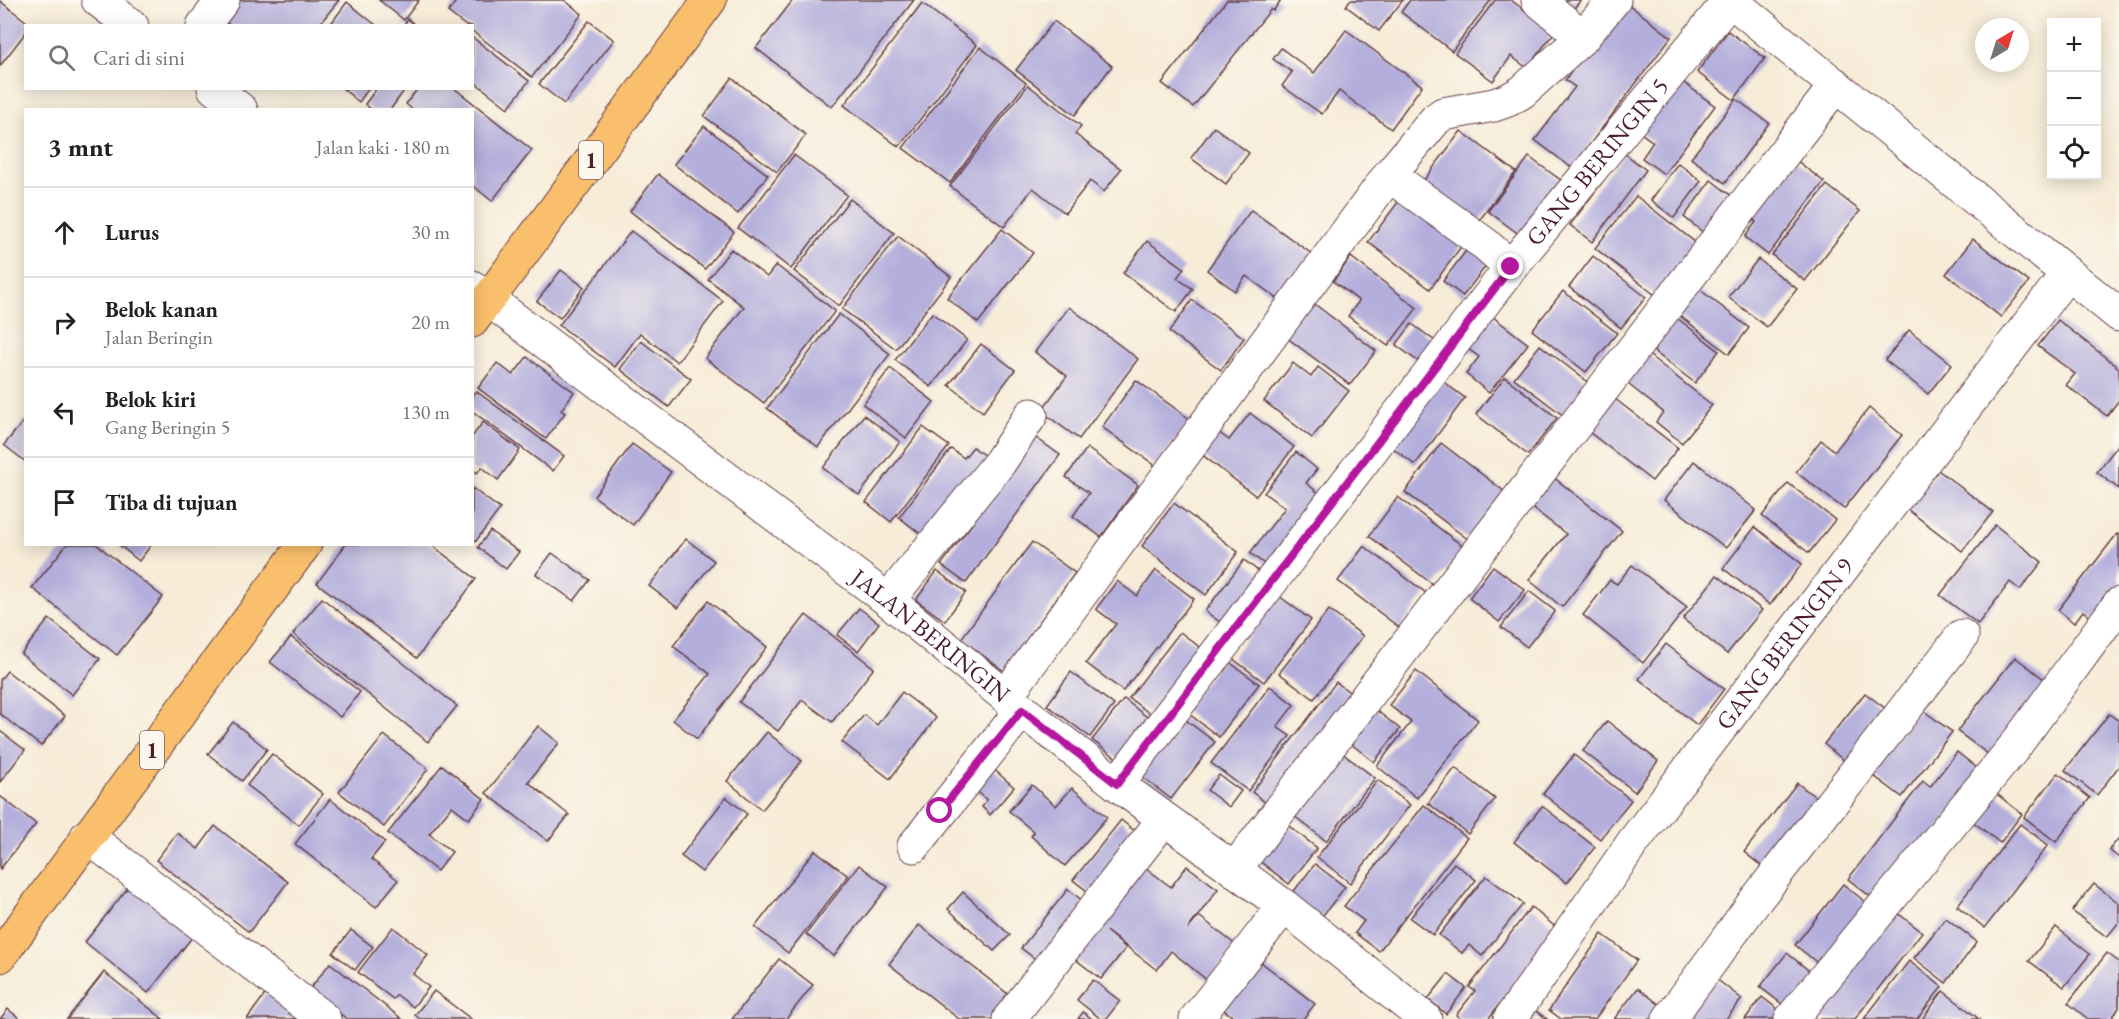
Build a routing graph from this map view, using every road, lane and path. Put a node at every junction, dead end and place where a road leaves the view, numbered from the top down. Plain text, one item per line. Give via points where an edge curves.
1 (99, 0) edge
2 (222, 0) edge
3 (710, 0) edge
4 (1538, 0) edge
5 (1614, 0) edge
6 (1730, 0) edge
7 (129, 24) edge
8 (204, 24) edge
9 (1583, 37) junction
10 (1836, 85) junction
11 (216, 90) edge
12 (239, 108) edge
13 (1389, 175) junction
14 (1511, 267) junction
15 (2067, 274) junction
16 (478, 303) edge
17 (2119, 315) edge
18 (1031, 416) dead end
19 (304, 546) edge
20 (888, 600) junction
21 (2119, 604) edge
22 (1962, 636) dead end
23 (1014, 703) junction
24 (1117, 784) junction
25 (1164, 819) junction
26 (87, 836) junction
27 (914, 846) dead end
28 (1234, 870) junction
29 (1284, 906) junction
30 (0, 956) edge
31 (1422, 1018) edge
32 (324, 1019) edge
33 (1009, 1019) edge
34 (1196, 1019) edge
35 (1510, 1019) edge
36 (1670, 1019) edge
37 (1791, 1019) edge

1 - 7 street
2 - 8 street
3 - 16 highway, 1
4 - 9 street
5 - 9 street
6 - 10 street
6 - 14 street, GANG BERINGIN 5
9 - 13 street via 1508,100 1443,114
10 - 15 street
10 - 28 street
11 - 12 street
13 - 14 street
13 - 23 street
14 - 24 street, GANG BERINGIN 5
15 - 17 street
15 - 35 street, GANG BERINGIN 9 via 1634,841
16 - 20 street, JALAN BERINGIN
18 - 20 street via 1000,462
19 - 26 highway, 1
20 - 23 street, JALAN BERINGIN
21 - 37 street via 2012,750
22 - 36 street via 1755,901
23 - 24 street, JALAN BERINGIN
23 - 27 street
24 - 25 street, JALAN BERINGIN
25 - 28 street, JALAN BERINGIN
25 - 33 street
26 - 30 highway, 1
26 - 32 street
28 - 29 street, JALAN BERINGIN
29 - 31 street, JALAN BERINGIN
29 - 34 street

